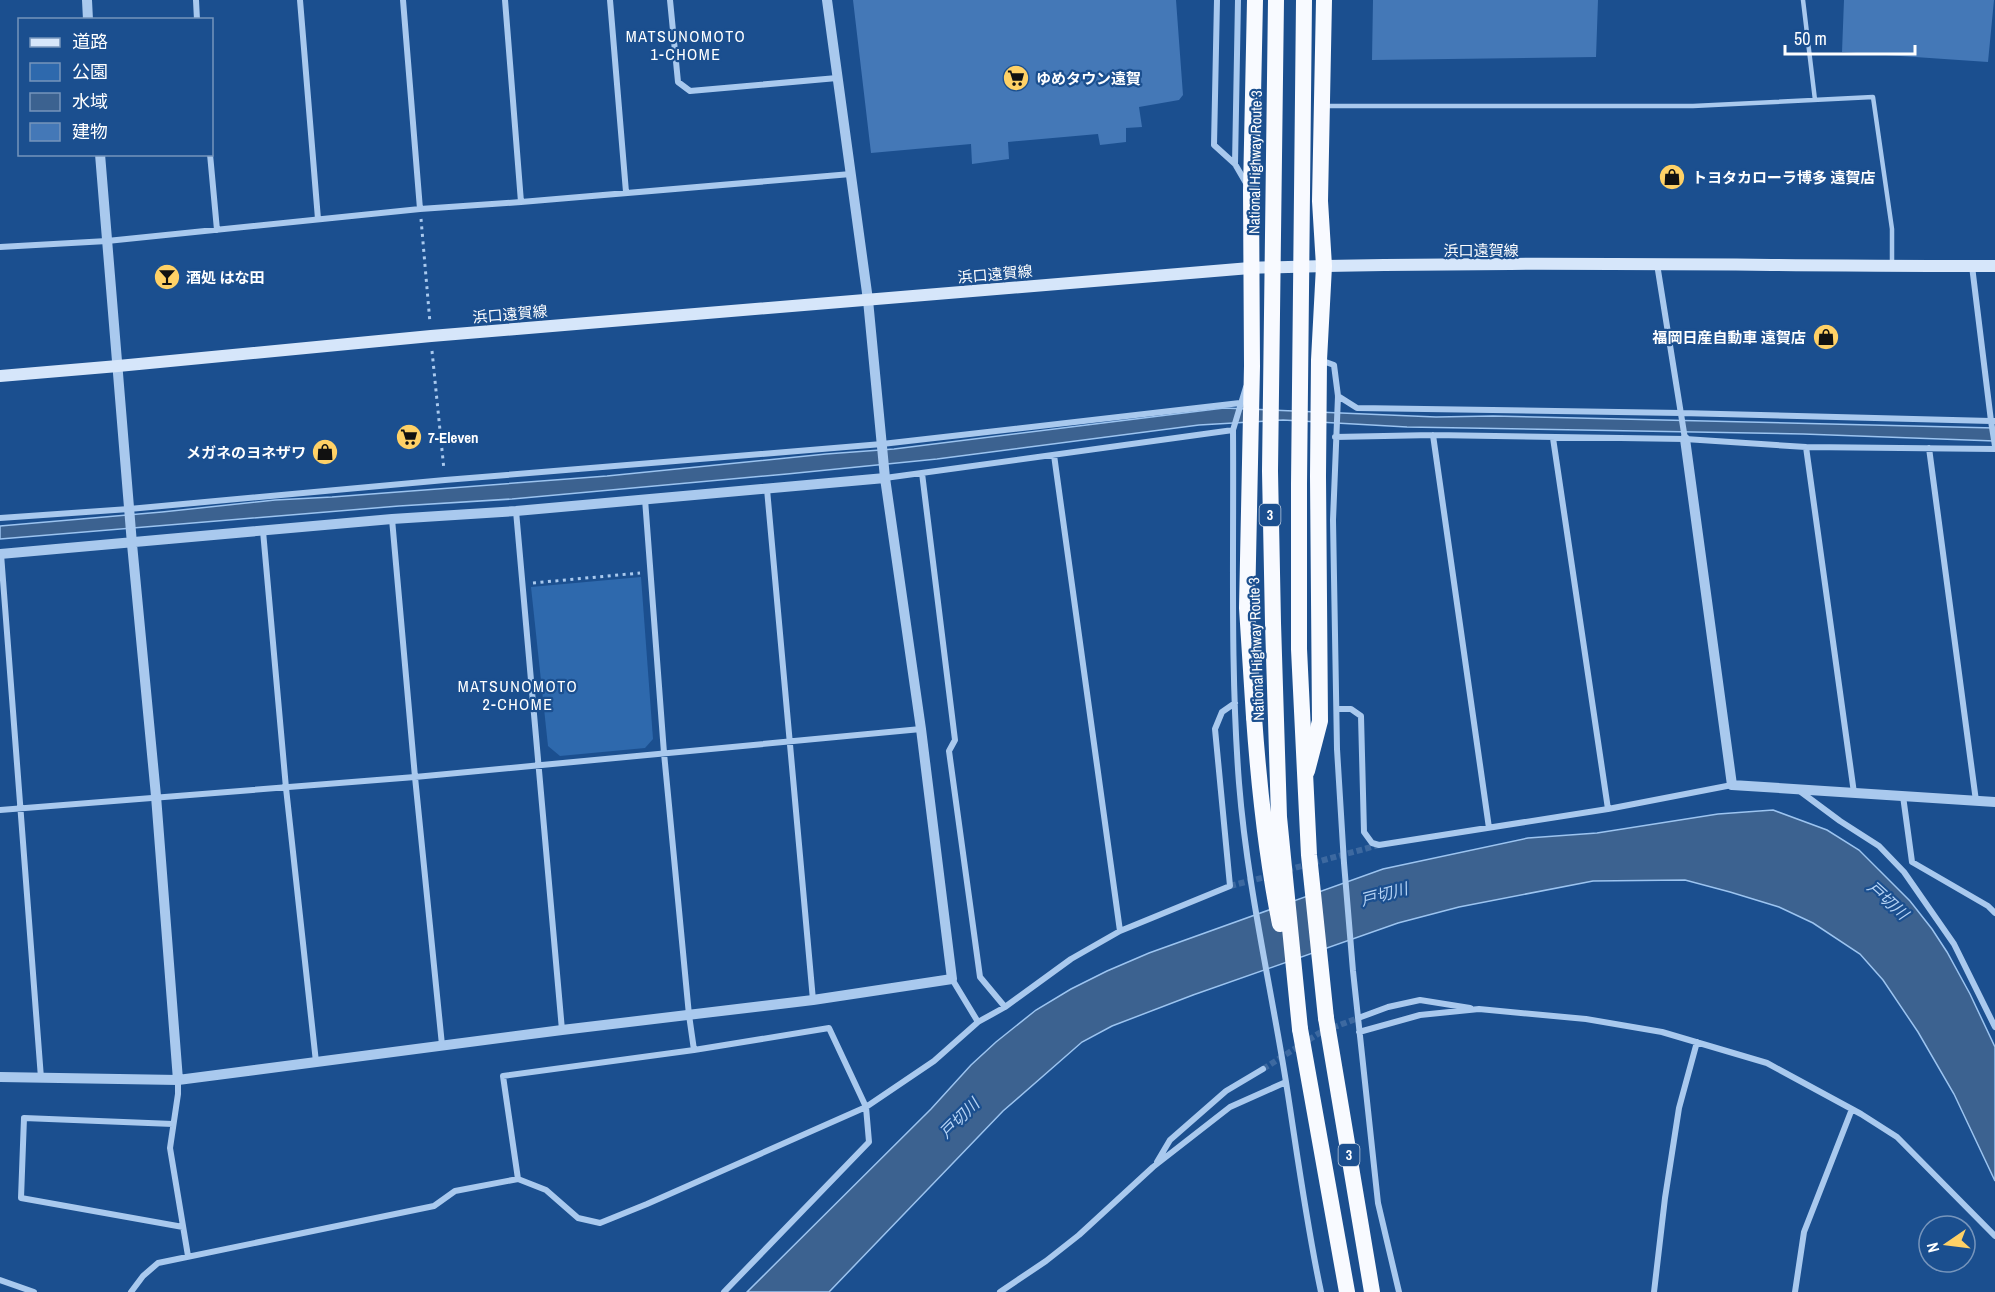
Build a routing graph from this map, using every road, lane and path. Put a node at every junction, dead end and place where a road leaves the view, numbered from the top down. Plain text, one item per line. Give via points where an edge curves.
1 (87, 0) edge
2 (196, 0) edge
3 (300, 0) edge
4 (403, 0) edge
5 (505, 0) edge
6 (610, 0) edge
7 (670, 0) edge
8 (827, 0) edge
9 (1217, 0) edge
10 (1238, 0) edge
11 (1255, 0) edge
12 (1276, 0) edge
13 (1304, 0) edge
14 (1324, 0) edge
15 (1803, 0) edge
16 (88, 18) edge
17 (197, 18) edge
18 (837, 78) junction
19 (1815, 100) junction
20 (1322, 106) junction
21 (100, 156) edge
22 (210, 156) edge
23 (1235, 164) junction
24 (852, 174) junction
25 (1251, 191) junction
26 (626, 192) junction
27 (521, 202) junction
28 (420, 209) junction
29 (318, 219) junction
30 (217, 230) junction
31 (107, 241) junction
32 (0, 247) edge
33 (1657, 264) junction
34 (1324, 266) junction
35 (1893, 266) junction
36 (1972, 266) junction
37 (1995, 266) edge
38 (1250, 268) junction
39 (868, 300) junction
40 (431, 336) junction
41 (1319, 360) junction
42 (118, 366) junction
43 (1252, 366) junction
44 (0, 376) edge
45 (1338, 396) junction
46 (1240, 403) junction
47 (1681, 412) junction
48 (1993, 421) edge
49 (1233, 430) junction
50 (1433, 435) junction
51 (1335, 437) junction
52 (1553, 438) junction
53 (1685, 439) junction
54 (882, 444) junction
55 (1806, 447) junction
56 (1929, 448) junction
57 (1995, 448) edge
58 (1054, 455) junction
59 (922, 473) junction
60 (885, 478) junction
61 (445, 480) junction
62 (767, 489) junction
63 (645, 498) junction
64 (129, 509) junction
65 (516, 511) junction
66 (0, 518) edge
67 (392, 519) junction
68 (263, 531) junction
69 (132, 544) junction
70 (1, 554) edge
71 (650, 572) junction
72 (522, 584) junction
73 (1235, 703) junction
74 (1338, 709) junction
75 (921, 729) junction
76 (789, 741) junction
77 (664, 753) junction
78 (537, 766) junction
79 (1306, 774) junction
80 (415, 777) junction
81 (1732, 785) junction
82 (286, 788) junction
83 (1798, 789) junction
84 (1854, 793) junction
85 (156, 796) junction
86 (1903, 796) junction
87 (1976, 801) junction
88 (1995, 802) edge
89 (21, 808) junction
90 (1608, 809) junction
91 (0, 810) edge
92 (1489, 828) junction
93 (1912, 862) junction
94 (1901, 869) junction
95 (1995, 913) edge
96 (1120, 932) junction
97 (952, 979) junction
98 (813, 1000) junction
99 (1005, 1007) junction
100 (1479, 1009) junction
101 (688, 1015) junction
102 (1361, 1017) tunnel mouth
103 (1299, 1021) junction
104 (978, 1022) junction
105 (1995, 1027) edge
106 (562, 1030) junction
107 (1359, 1032) junction
108 (1697, 1042) junction
109 (442, 1045) junction
110 (694, 1050) junction
111 (316, 1062) junction
112 (1263, 1069) tunnel mouth
113 (0, 1077) edge
114 (40, 1078) junction
115 (178, 1080) junction
116 (1286, 1082) junction
117 (866, 1107) junction
118 (1852, 1109) junction
119 (173, 1124) junction
120 (1153, 1167) junction
121 (518, 1179) junction
122 (183, 1227) junction
123 (1995, 1236) edge
124 (188, 1256) junction
125 (0, 1280) edge
126 (34, 1292) edge
127 (131, 1292) edge
128 (724, 1292) edge
129 (1000, 1292) edge
130 (1322, 1292) edge
131 (1347, 1292) edge
132 (1372, 1292) edge
133 (1398, 1292) edge
134 (1654, 1292) edge
135 (1795, 1292) edge

1 - 16 street
2 - 17 street
3 - 29 street
4 - 28 street
5 - 27 street
6 - 26 street
7 - 18 street via 678,82 690,91
8 - 18 street
9 - 23 street via 1214,144
10 - 23 street
11 - 25 highway
12 - 103 highway, National Highway Route 3 / 3, bridge via 1272,611 1279,817
13 - 79 highway, 3, bridge via 1299,649
14 - 20 highway
15 - 19 lane
18 - 24 street
19 - 20 lane via 1694,106
19 - 35 lane via 1873,97 1892,229
20 - 34 highway via 1320,201
21 - 31 street
22 - 30 street
23 - 25 street
24 - 26 street
24 - 39 street
25 - 38 highway
26 - 27 street
27 - 28 street
28 - 29 street
28 - 40 path
29 - 30 street
30 - 31 street
31 - 32 street
31 - 42 street
33 - 34 main road, 浜口遠賀線
33 - 35 main road, 浜口遠賀線
33 - 47 street
34 - 38 main road, 浜口遠賀線
34 - 41 highway
35 - 36 main road, 浜口遠賀線
36 - 37 main road, 浜口遠賀線
36 - 48 street
38 - 39 main road, 浜口遠賀線
38 - 43 highway
39 - 40 main road, 浜口遠賀線
39 - 54 street
40 - 42 main road, 浜口遠賀線
40 - 61 path
41 - 45 street via 1334,365
41 - 79 highway via 1320,721
42 - 44 main road, 浜口遠賀線
42 - 64 street
43 - 46 street
43 - 103 highway, bridge via 1247,608 1259,792 1268,868
45 - 47 street via 1357,408
45 - 51 street
46 - 49 street
46 - 54 street
47 - 48 street
47 - 53 street
48 - 57 street
49 - 58 street
49 - 73 street
50 - 51 street
50 - 52 street
50 - 92 street
51 - 74 street
52 - 53 street
52 - 90 street
53 - 55 street
53 - 81 street
54 - 60 street
54 - 61 street
55 - 56 street
55 - 84 street
56 - 57 street
56 - 87 street
58 - 59 street
58 - 96 street
59 - 60 street
59 - 99 street via 956,740 949,751 980,977
60 - 62 street
60 - 75 street
61 - 64 street
62 - 63 street
62 - 76 street
63 - 65 street
63 - 71 street
64 - 66 street
64 - 69 street
65 - 67 street
65 - 72 street
67 - 68 street
67 - 80 street
68 - 69 street
68 - 82 street
69 - 70 street
69 - 85 street
70 - 89 street
71 - 72 path
71 - 77 street
72 - 78 street
73 - 96 street via 1222,712 1215,729 1230,886
73 - 116 street via 1251,892
74 - 92 street via 1351,709 1361,716 1364,832 1372,843
74 - 107 street via 1344,863
75 - 76 street
75 - 97 street
76 - 77 street
76 - 98 street
77 - 78 street
77 - 101 street
78 - 80 street
78 - 106 street
79 - 132 highway, 3, bridge via 1309,855 1326,1018
80 - 82 street
80 - 109 street
81 - 83 street
81 - 90 street
82 - 85 street
82 - 111 street
83 - 84 street
83 - 94 street via 1879,846
84 - 86 street
85 - 89 street
85 - 115 street
86 - 87 street
86 - 93 street
87 - 88 street
89 - 91 street
89 - 114 street
90 - 92 street
93 - 94 street
93 - 95 street
94 - 105 street via 1954,944
96 - 99 street via 1071,958
97 - 98 street
97 - 104 street
98 - 101 street
99 - 104 street
100 - 102 street via 1420,999
100 - 107 street via 1420,1016
100 - 108 street via 1586,1019
101 - 106 street
101 - 110 street
103 - 131 highway, National Highway Route 3 / 3
104 - 117 street via 934,1061
106 - 109 street
107 - 133 street via 1378,1203
108 - 118 street via 1767,1063
108 - 134 street via 1678,1108
109 - 111 street
110 - 117 street via 829,1028
110 - 121 street via 503,1076
111 - 115 street
112 - 120 street via 1226,1091 1170,1140
113 - 114 street
114 - 115 street
115 - 119 street
116 - 120 street via 1230,1107
116 - 130 street
117 - 121 street via 600,1222 578,1218 546,1190
117 - 128 street via 869,1142
118 - 123 street via 1897,1137
118 - 135 street via 1804,1232
119 - 122 street via 170,1149
119 - 122 street via 24,1118 21,1198
120 - 129 street via 1079,1235
121 - 124 street via 454,1191 434,1206
122 - 124 street
124 - 127 street via 158,1263
125 - 126 street

